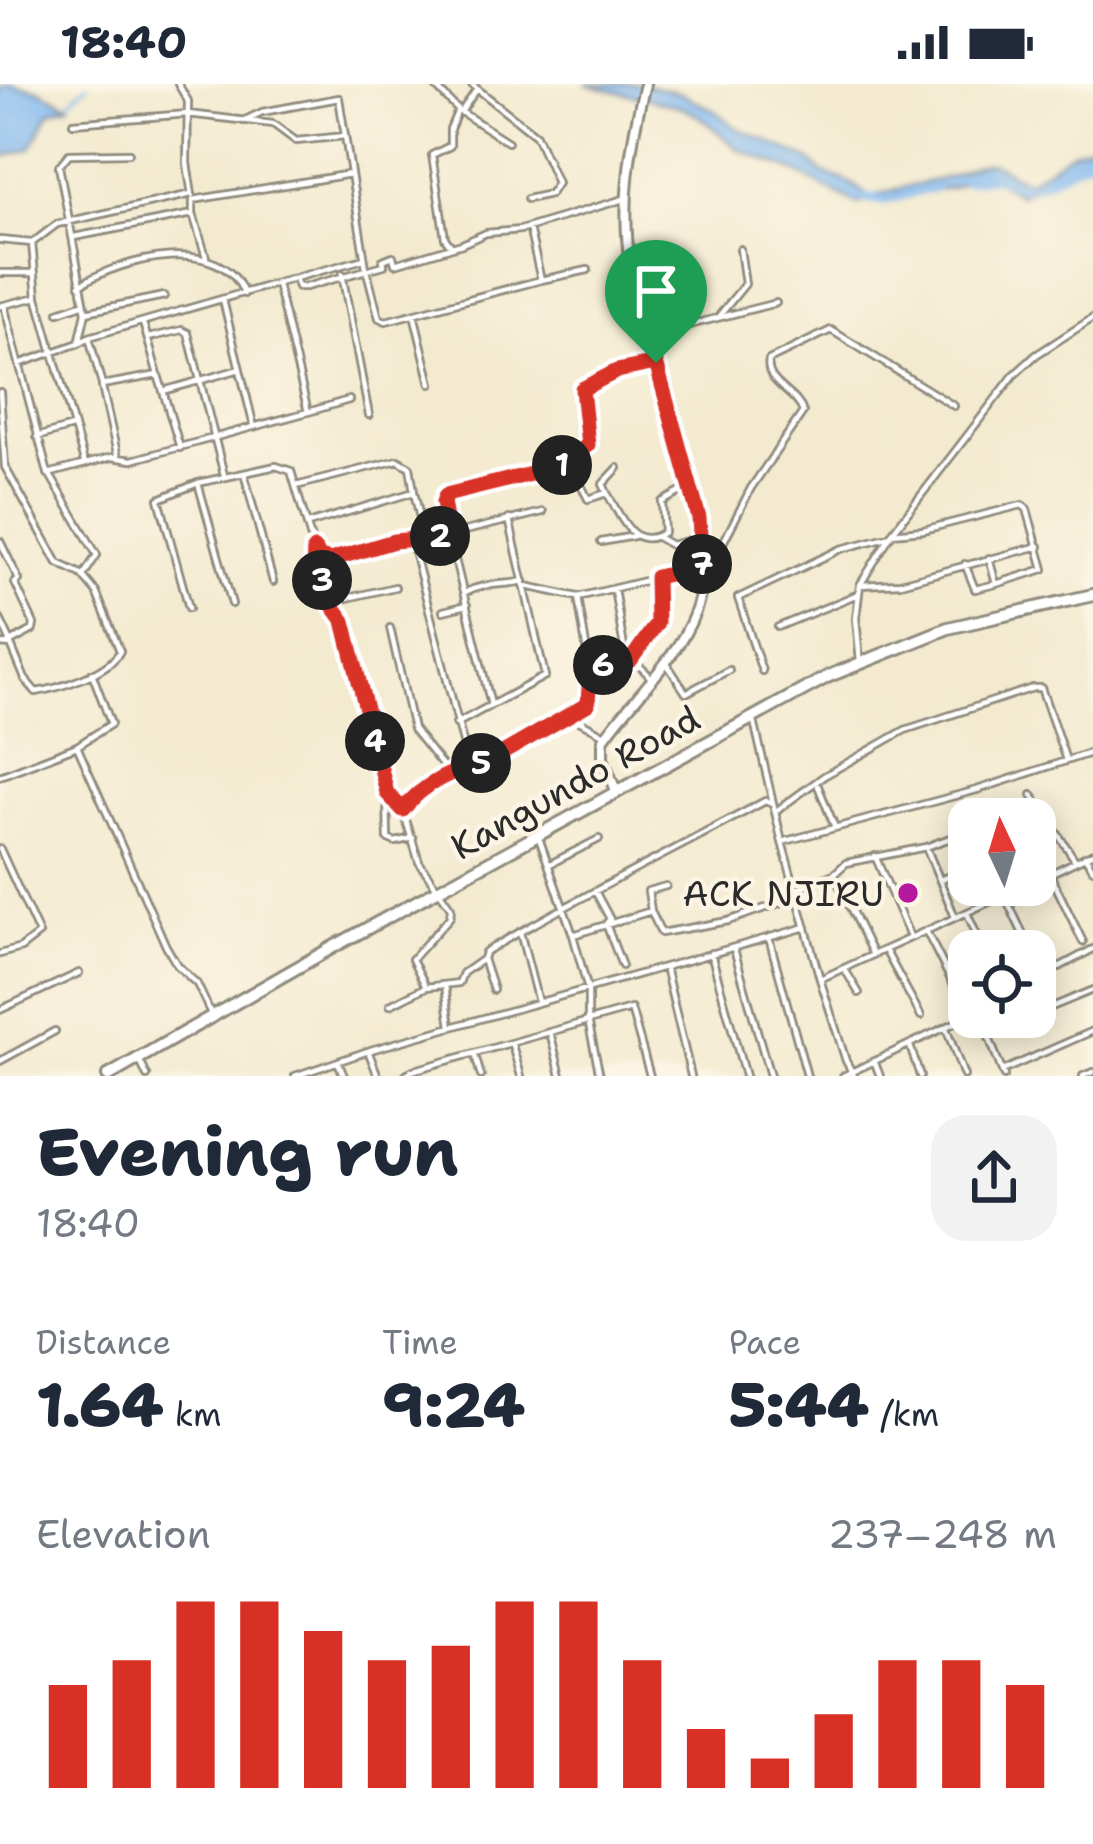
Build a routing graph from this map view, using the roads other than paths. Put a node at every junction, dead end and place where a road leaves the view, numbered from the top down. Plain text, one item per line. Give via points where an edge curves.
1 (178, 84) edge
2 (433, 84) edge
3 (645, 84) edge
4 (474, 87) edge
5 (459, 111) junction
6 (188, 114) junction
7 (243, 121) junction
8 (73, 123) dead end
9 (345, 136) junction
10 (508, 142) dead end
11 (129, 153) dead end
12 (350, 174) junction
13 (192, 197) junction
14 (527, 199) dead end
15 (624, 199) junction
16 (193, 214) junction
17 (68, 221) junction
18 (529, 228) junction
19 (73, 237) junction
20 (0, 240) edge
21 (32, 243) junction
22 (452, 246) junction
23 (740, 249) dead end
24 (206, 257) junction
25 (364, 259) junction
26 (366, 268) junction
27 (588, 270) dead end
28 (0, 272) edge
29 (33, 274) junction
30 (342, 274) junction
31 (295, 278) junction
32 (541, 280) junction
33 (277, 284) junction
34 (80, 285) junction
35 (244, 294) junction
36 (164, 296) dead end
37 (37, 297) junction
38 (223, 300) junction
39 (776, 303) dead end
40 (2, 305) edge
41 (85, 308) junction
42 (59, 311) dead end
43 (414, 314) junction
44 (715, 320) junction
45 (1090, 321) edge
46 (143, 322) junction
47 (646, 336) junction
48 (89, 337) junction
49 (148, 338) junction
50 (79, 343) junction
51 (56, 352) junction
52 (656, 363) junction
53 (19, 364) junction
54 (240, 369) junction
55 (158, 375) junction
56 (198, 383) junction
57 (431, 384) dead end
58 (102, 385) junction
59 (163, 391) junction
60 (0, 396) edge
61 (349, 400) dead end
62 (954, 406) dead end
63 (308, 412) junction
64 (369, 415) dead end
65 (74, 427) junction
66 (254, 427) junction
67 (215, 436) junction
68 (38, 437) junction
69 (180, 448) junction
70 (118, 458) junction
71 (569, 461) junction
72 (84, 465) junction
73 (618, 468) dead end
74 (244, 473) junction
75 (49, 474) junction
76 (224, 475) junction
77 (198, 484) junction
78 (296, 486) junction
79 (690, 487) junction
80 (414, 492) junction
81 (607, 494) junction
82 (543, 512) dead end
83 (509, 519) junction
84 (308, 524) junction
85 (892, 535) junction
86 (424, 536) junction
87 (449, 536) junction
88 (634, 536) junction
89 (658, 537) junction
90 (701, 537) junction
91 (411, 538) junction
92 (0, 541) edge
93 (602, 542) dead end
94 (1039, 546) junction
95 (314, 549) junction
96 (702, 552) junction
97 (989, 558) junction
98 (965, 564) junction
99 (702, 567) junction
100 (83, 575) junction
101 (656, 577) junction
102 (273, 582) dead end
103 (525, 583) junction
104 (996, 584) junction
105 (860, 586) junction
106 (394, 587) dead end
107 (614, 589) junction
108 (464, 593) junction
109 (858, 594) junction
110 (1093, 595) edge
111 (578, 597) junction
112 (330, 602) junction
113 (232, 604) dead end
114 (467, 604) junction
115 (189, 608) dead end
116 (443, 611) dead end
117 (0, 620) edge
118 (390, 628) dead end
119 (778, 628) dead end
120 (10, 642) junction
121 (0, 644) edge
122 (628, 659) junction
123 (665, 661) junction
124 (860, 662) junction
125 (590, 670) junction
126 (729, 670) dead end
127 (762, 670) dead end
128 (92, 673) junction
129 (651, 678) junction
130 (490, 705) junction
131 (568, 715) junction
132 (753, 717) junction
133 (456, 724) junction
134 (606, 736) junction
135 (76, 746) junction
136 (1093, 752) edge
137 (1066, 760) junction
138 (469, 766) junction
139 (449, 775) junction
140 (0, 776) edge
141 (817, 784) junction
142 (387, 793) junction
143 (617, 794) junction
144 (1032, 794) dead end
145 (773, 803) junction
146 (403, 810) junction
147 (776, 811) junction
148 (834, 825) junction
149 (413, 838) junction
150 (539, 838) junction
151 (599, 839) dead end
152 (948, 839) edge
153 (782, 842) junction
154 (926, 847) junction
155 (0, 849) edge
156 (1089, 854) edge
157 (875, 856) junction
158 (1076, 860) junction
159 (548, 865) junction
160 (1093, 869) edge
161 (1056, 871) edge
162 (834, 874) junction
163 (948, 876) edge
164 (940, 880) junction
165 (646, 881) dead end
166 (666, 886) dead end
167 (1056, 886) edge
168 (440, 889) junction
169 (596, 891) junction
170 (648, 891) junction
171 (799, 892) junction
172 (983, 906) edge
173 (560, 908) junction
174 (651, 911) junction
175 (967, 913) junction
176 (955, 917) junction
177 (606, 924) junction
178 (806, 927) junction
179 (975, 930) edge
180 (926, 931) junction
181 (520, 932) junction
182 (573, 935) junction
183 (910, 937) junction
184 (769, 938) junction
185 (1083, 942) dead end
186 (734, 948) junction
187 (1093, 949) edge
188 (885, 950) junction
189 (711, 953) junction
190 (0, 954) edge
191 (873, 956) junction
192 (483, 958) junction
193 (622, 966) dead end
194 (665, 967) junction
195 (844, 968) junction
196 (1056, 969) edge
197 (79, 973) dead end
198 (948, 974) edge
199 (820, 979) junction
200 (446, 985) junction
201 (426, 987) junction
202 (493, 990) dead end
203 (587, 990) junction
204 (1093, 990) edge
205 (859, 993) dead end
206 (538, 1002) junction
207 (390, 1005) dead end
208 (1056, 1005) edge
209 (0, 1010) edge
210 (212, 1016) junction
211 (921, 1016) dead end
212 (588, 1020) junction
213 (451, 1028) junction
214 (946, 1028) joint
215 (1093, 1030) edge
216 (55, 1031) dead end
217 (550, 1032) junction
218 (990, 1038) edge
219 (512, 1045) junction
220 (910, 1046) junction
221 (369, 1051) junction
222 (476, 1055) junction
223 (139, 1058) junction
224 (0, 1060) edge
225 (338, 1062) junction
226 (874, 1063) junction
227 (438, 1065) junction
228 (1093, 1072) edge
229 (853, 1074) edge
230 (1003, 1074) edge
231 (107, 1076) edge
232 (147, 1076) edge
233 (296, 1076) edge
234 (344, 1076) edge
235 (378, 1076) edge
236 (405, 1076) edge
237 (441, 1076) edge
238 (481, 1076) edge
239 (521, 1076) edge
240 (561, 1076) edge
241 (600, 1076) edge
242 (650, 1076) edge
243 (691, 1076) edge
244 (745, 1076) edge
245 (770, 1076) edge
246 (807, 1076) edge
247 (843, 1076) edge
248 (880, 1076) edge
249 (920, 1076) edge
250 (964, 1076) edge
251 (1083, 1076) edge

1 - 6 street
2 - 5 street
3 - 15 main road
4 - 5 street
4 - 14 street via 536,135 554,173 557,188
5 - 10 street
5 - 22 street via 450,146 432,155
6 - 7 street
6 - 8 street
6 - 13 street
7 - 9 street via 278,126 296,141
7 - 9 street via 339,98
9 - 12 street
11 - 17 street via 69,154 58,166
12 - 13 street
12 - 25 street
13 - 16 street
13 - 17 street
15 - 18 street
15 - 47 main road
16 - 19 street
16 - 24 street
17 - 19 street
17 - 21 street
18 - 22 street
18 - 32 street
19 - 34 street
20 - 21 street
21 - 29 street
22 - 26 street
23 - 44 street via 745,284
24 - 34 street via 123,266
24 - 35 street via 232,272
25 - 26 street
25 - 31 street
26 - 30 street
26 - 43 street via 379,319
27 - 32 street
28 - 29 street
29 - 37 street
30 - 31 street via 306,287
30 - 64 street
31 - 33 street
32 - 43 street
33 - 35 street
33 - 63 street
34 - 41 street
35 - 38 street
36 - 41 street
37 - 40 street
37 - 51 street
38 - 46 street
38 - 54 street
39 - 44 street
40 - 53 street
41 - 42 street
41 - 50 street
43 - 57 street
44 - 47 street
45 - 85 street via 1015,375
46 - 48 street
46 - 49 street
47 - 52 main road
48 - 50 street
48 - 58 street
49 - 55 street
49 - 56 street via 188,333
50 - 51 street
51 - 53 street
51 - 65 street
52 - 71 street via 582,389 588,445
52 - 79 main road
53 - 68 street
54 - 56 street
54 - 66 street
55 - 58 street
55 - 59 street
56 - 59 street
56 - 67 street
58 - 70 street
59 - 69 street
60 - 100 street via 5,467 58,563
61 - 63 street
62 - 96 street via 831,330 769,360 772,379 803,412 723,543
63 - 66 street
65 - 68 street
65 - 72 street
66 - 67 street
67 - 69 street
67 - 76 street
68 - 75 street
69 - 70 street
70 - 72 street
71 - 81 street via 588,500
71 - 87 street via 446,495
72 - 75 street
73 - 81 street via 603,484
74 - 76 street
74 - 78 street via 283,467
74 - 102 street
75 - 100 street via 97,555
76 - 77 street
77 - 113 street
77 - 115 street via 159,499
78 - 80 street via 398,460 410,467
78 - 84 street
79 - 89 street via 662,502
79 - 90 main road
80 - 84 street
80 - 86 street
81 - 88 street
82 - 83 street
83 - 87 street
83 - 103 street
84 - 95 street
85 - 94 street via 1022,505
85 - 105 street
85 - 127 street via 738,598
86 - 87 street
86 - 91 street
87 - 108 street
88 - 89 street
88 - 93 street
89 - 90 street via 671,545
90 - 96 main road
91 - 95 street via 330,560
91 - 133 street
92 - 120 street via 34,624
94 - 97 street
94 - 104 street via 1044,569
95 - 112 street via 313,572
96 - 99 main road
97 - 98 street
97 - 104 street
98 - 104 street via 975,589
98 - 105 street
99 - 101 street
99 - 123 main road via 693,616
100 - 128 street via 120,651
101 - 107 street
101 - 122 street via 658,619
103 - 108 street
103 - 111 street
103 - 130 street via 545,676
105 - 109 street
106 - 112 street
107 - 111 street
107 - 122 street
108 - 114 street
109 - 119 street
109 - 124 street
110 - 124 highway, Kangundo Road via 948,628
111 - 125 street
112 - 142 street via 344,621
114 - 116 street
114 - 130 street
117 - 120 street
118 - 139 street via 413,729
120 - 121 street
120 - 128 street via 36,692
122 - 125 street
122 - 129 street
123 - 126 street via 686,693
123 - 129 main road
124 - 132 highway, Kangundo Road
125 - 131 street via 590,702
128 - 135 street via 111,724
129 - 134 main road
130 - 133 street
131 - 134 street
131 - 138 street
132 - 143 highway, Kangundo Road
132 - 145 street
133 - 138 street
134 - 143 main road via 603,758
135 - 140 street
135 - 210 street via 166,946
136 - 137 street
137 - 141 street via 1038,687 905,730
137 - 148 street
138 - 139 street
139 - 146 street
141 - 147 street
141 - 148 street
142 - 146 street
142 - 149 street via 388,838
143 - 150 highway, Kangundo Road
144 - 158 street
145 - 147 street
145 - 169 street via 730,817
146 - 149 street
147 - 153 street
148 - 153 street
149 - 168 street
150 - 159 street
150 - 168 highway, Kangundo Road
151 - 159 street
152 - 154 street
153 - 171 street
154 - 157 street
154 - 164 street
155 - 190 street via 39,934
156 - 158 street
156 - 160 street
157 - 162 street
157 - 183 street
158 - 161 street
159 - 173 street
162 - 171 street
162 - 191 street
163 - 164 street
164 - 176 street
165 - 170 street
166 - 170 street
167 - 185 street
168 - 201 street via 451,917 411,962
168 - 210 highway, Kangundo Road
169 - 173 street
169 - 177 street
170 - 174 street
171 - 174 street via 668,935
171 - 178 street
172 - 175 street
173 - 181 street
173 - 182 street
174 - 177 street
175 - 176 street
175 - 179 street
176 - 180 street
177 - 182 street
177 - 193 street
178 - 184 street
178 - 199 street
180 - 183 street
180 - 198 street
181 - 192 street
181 - 206 street
182 - 203 street
183 - 188 street
184 - 186 street
184 - 246 street
186 - 189 street
186 - 245 street
187 - 196 street
188 - 191 street
188 - 211 street
189 - 194 street
189 - 244 street
191 - 195 street
192 - 200 street via 463,981
192 - 202 street
194 - 203 street
194 - 243 street
195 - 199 street
195 - 205 street
197 - 209 street
199 - 229 street
200 - 201 street
200 - 213 street
201 - 207 street
203 - 206 street
203 - 212 street
204 - 208 street
206 - 213 street
210 - 223 highway, Kangundo Road
212 - 217 street
212 - 241 street
212 - 242 street via 633,1010
213 - 221 street
214 - 220 street
214 - 250 street
215 - 230 street
216 - 224 street
217 - 219 street
217 - 240 street
218 - 230 street
219 - 222 street
219 - 239 street
220 - 226 street
220 - 249 street
221 - 225 street
221 - 235 street
222 - 227 street
222 - 238 street
223 - 231 highway, Kangundo Road
223 - 232 street
225 - 233 street
225 - 234 street
226 - 229 street
226 - 248 street
227 - 236 street
227 - 237 street
228 - 251 street
229 - 247 street

